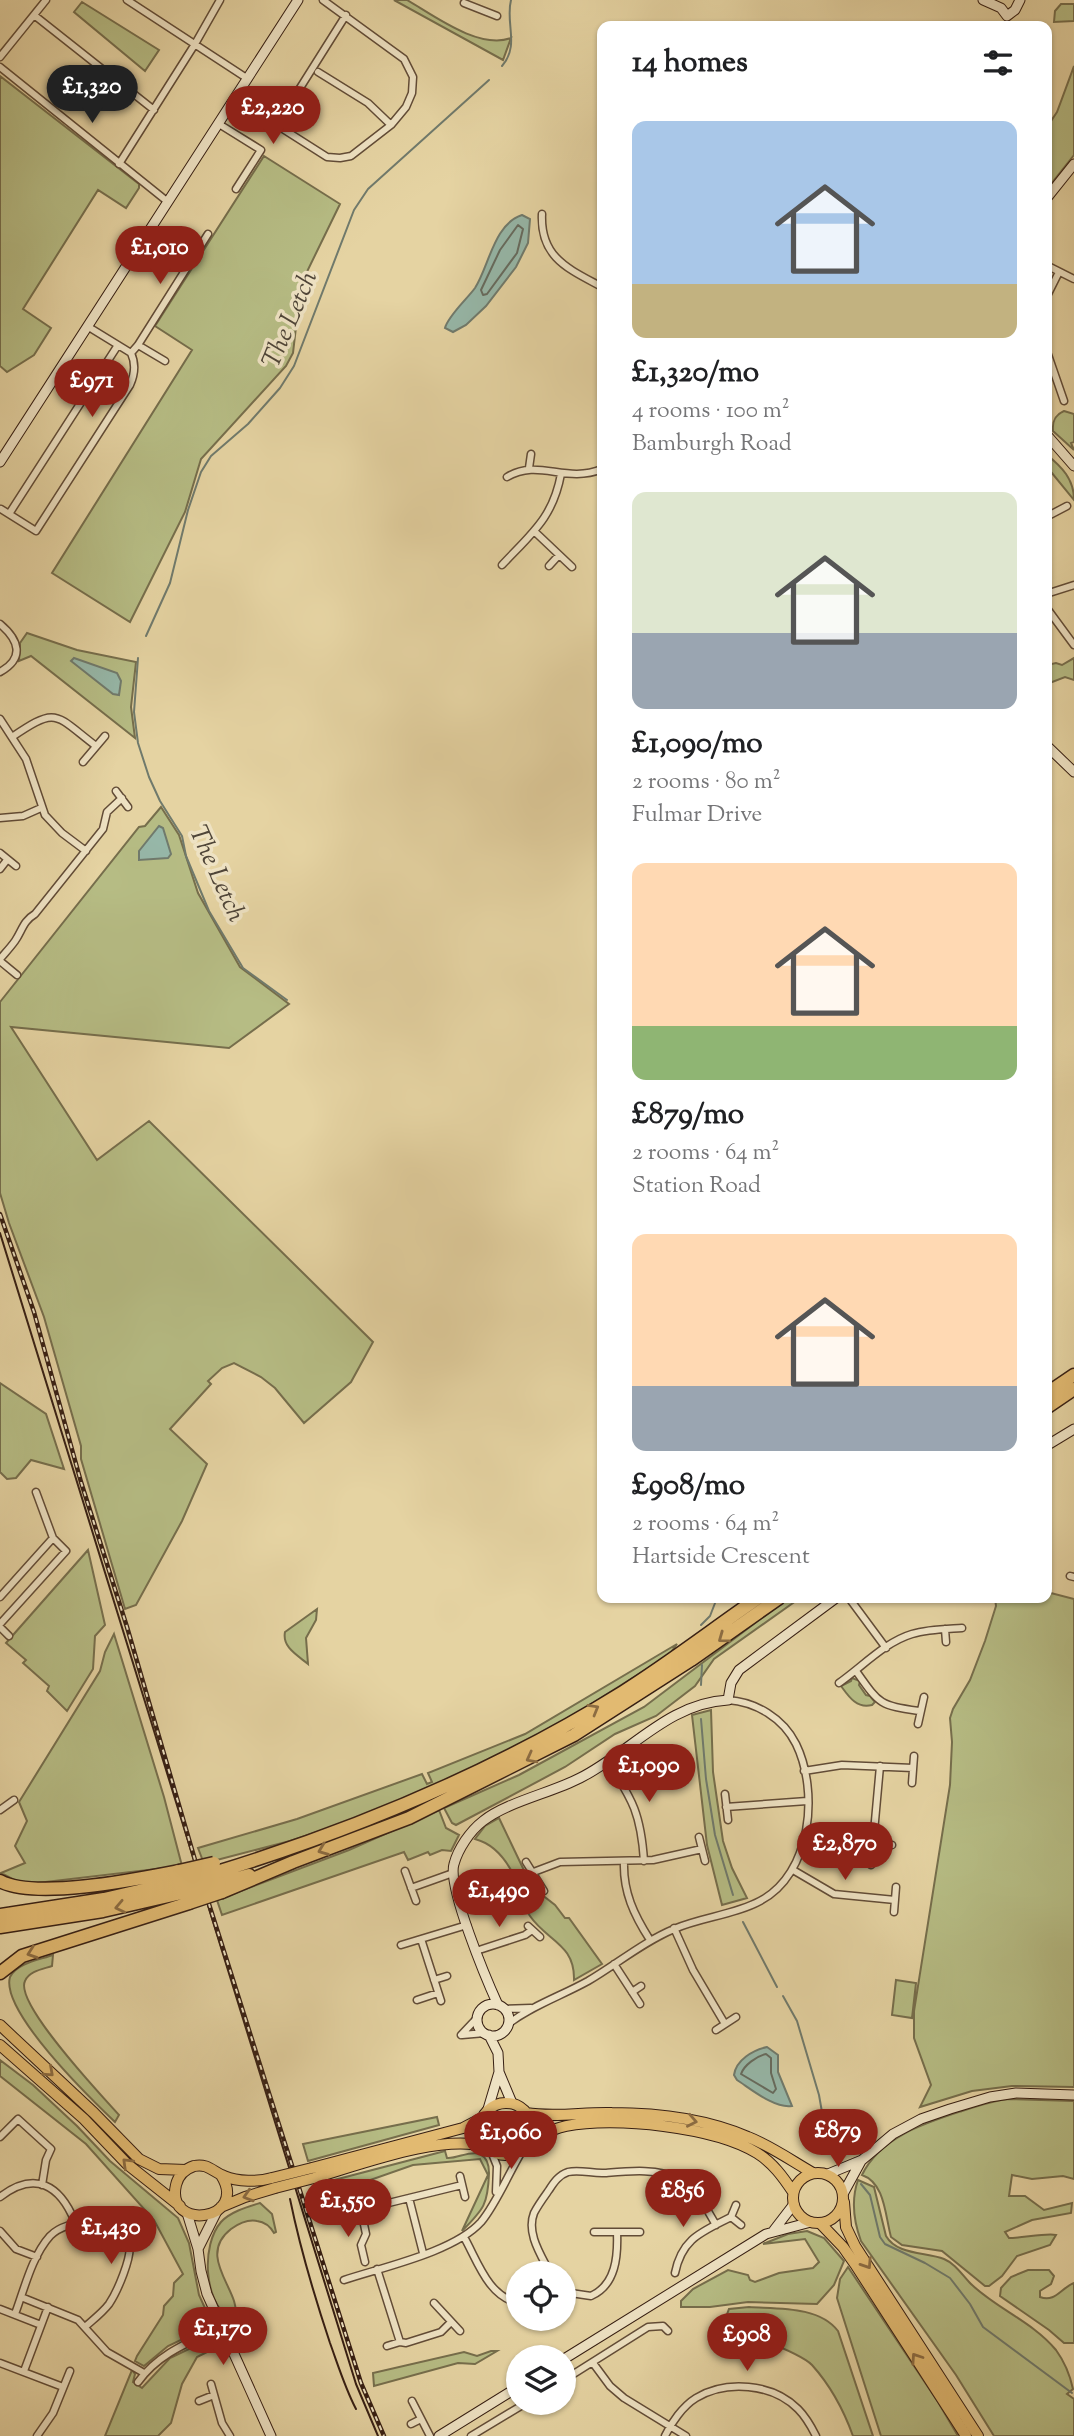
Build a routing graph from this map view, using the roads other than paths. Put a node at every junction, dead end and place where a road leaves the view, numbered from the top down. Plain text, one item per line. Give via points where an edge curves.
1 (46, 0) edge
2 (127, 0) edge
3 (220, 0) edge
4 (298, 0) edge
5 (323, 0) edge
6 (480, 0) edge
7 (983, 0) edge
8 (1020, 0) edge
9 (135, 2) edge
10 (464, 4) dead end
11 (477, 9) junction
12 (34, 15) junction
13 (346, 15) junction
14 (497, 16) dead end
15 (1007, 21) edge
16 (195, 44) junction
17 (0, 57) edge
18 (0, 68) edge
19 (318, 72) dead end
20 (328, 78) junction
21 (248, 79) junction
22 (323, 87) dead end
23 (154, 110) junction
24 (283, 115) dead end
25 (219, 124) junction
26 (391, 125) junction
27 (298, 128) dead end
28 (283, 130) dead end
29 (293, 136) junction
30 (119, 163) junction
31 (1074, 164) edge
32 (236, 189) dead end
33 (1052, 192) edge
34 (168, 202) junction
35 (542, 214) dead end
36 (197, 233) dead end
37 (1052, 268) edge
38 (1059, 272) junction
39 (1074, 279) edge
40 (597, 284) edge
41 (1052, 286) edge
42 (87, 326) junction
43 (118, 345) junction
44 (138, 345) junction
45 (131, 353) junction
46 (165, 362) dead end
47 (1052, 366) edge
48 (133, 379) junction
49 (141, 382) dead end
50 (1068, 382) dead end
51 (1059, 386) junction
52 (1065, 401) dead end
53 (1052, 441) edge
54 (530, 454) dead end
55 (0, 462) edge
56 (1074, 466) edge
57 (529, 468) junction
58 (597, 471) edge
59 (561, 474) junction
60 (507, 477) dead end
61 (1066, 506) dead end
62 (1, 509) edge
63 (1059, 512) junction
64 (9, 514) junction
65 (1052, 515) edge
66 (1063, 522) dead end
67 (534, 531) junction
68 (559, 555) junction
69 (502, 565) dead end
70 (549, 566) dead end
71 (572, 567) dead end
72 (1074, 585) edge
73 (1052, 592) edge
74 (1052, 617) edge
75 (0, 624) edge
76 (1074, 644) edge
77 (0, 672) edge
78 (1, 723) edge
79 (105, 736) dead end
80 (12, 737) junction
81 (96, 746) junction
82 (1052, 751) edge
83 (83, 762) dead end
84 (1074, 772) edge
85 (116, 791) dead end
86 (122, 798) junction
87 (128, 807) dead end
88 (41, 808) junction
89 (0, 818) edge
90 (86, 851) junction
91 (0, 853) edge
92 (7, 860) junction
93 (16, 866) dead end
94 (0, 869) edge
95 (0, 960) edge
96 (17, 975) dead end
97 (1074, 1375) edge
98 (1074, 1388) edge
99 (1052, 1390) edge
100 (1052, 1404) edge
101 (1073, 1432) edge
102 (1052, 1443) edge
103 (35, 1490) dead end
104 (53, 1538) junction
105 (0, 1597) edge
106 (751, 1603) edge
107 (772, 1603) edge
108 (829, 1603) edge
109 (853, 1603) edge
110 (0, 1626) edge
111 (962, 1628) dead end
112 (945, 1629) junction
113 (9, 1636) dead end
114 (946, 1642) dead end
115 (886, 1648) junction
116 (856, 1671) junction
117 (839, 1683) dead end
118 (924, 1697) dead end
119 (728, 1700) junction
120 (919, 1711) junction
121 (918, 1724) dead end
122 (915, 1756) dead end
123 (608, 1762) junction
124 (880, 1766) junction
125 (913, 1768) junction
126 (804, 1771) junction
127 (912, 1783) dead end
128 (725, 1794) dead end
129 (14, 1800) dead end
130 (807, 1801) junction
131 (726, 1807) junction
132 (0, 1810) edge
133 (728, 1820) dead end
134 (699, 1837) dead end
135 (873, 1844) junction
136 (892, 1845) dead end
137 (702, 1849) junction
138 (644, 1861) junction
139 (705, 1861) dead end
140 (526, 1862) dead end
141 (624, 1862) junction
142 (871, 1866) dead end
143 (793, 1870) junction
144 (405, 1871) dead end
145 (453, 1873) junction
146 (531, 1873) junction
147 (218, 1878) junction
148 (0, 1881) edge
149 (184, 1887) junction
150 (896, 1887) dead end
151 (411, 1888) junction
152 (544, 1891) dead end
153 (895, 1900) junction
154 (416, 1901) dead end
155 (894, 1912) dead end
156 (6, 1920) edge
157 (467, 1925) junction
158 (674, 1928) junction
159 (540, 1937) dead end
160 (421, 1939) junction
161 (650, 1940) junction
162 (401, 1945) dead end
163 (476, 1951) junction
164 (614, 1964) junction
165 (0, 1973) edge
166 (447, 1976) dead end
167 (434, 1980) junction
168 (486, 1982) junction
169 (641, 1986) dead end
170 (632, 1992) junction
171 (417, 2000) dead end
172 (640, 2004) dead end
173 (501, 2007) junction
174 (533, 2007) junction
175 (484, 2008) junction
176 (478, 2017) junction
177 (736, 2017) dead end
178 (725, 2024) junction
179 (0, 2025) edge
180 (507, 2027) junction
181 (716, 2030) dead end
182 (487, 2034) junction
183 (0, 2045) edge
184 (498, 2053) junction
185 (499, 2072) junction
186 (1074, 2095) edge
187 (512, 2104) junction
188 (526, 2113) junction
189 (485, 2114) junction
190 (0, 2137) edge
191 (527, 2143) junction
192 (489, 2149) junction
193 (862, 2160) junction
194 (186, 2170) junction
195 (313, 2173) junction
196 (813, 2173) junction
197 (828, 2174) junction
198 (221, 2175) junction
199 (460, 2176) dead end
200 (274, 2183) junction
201 (42, 2185) junction
202 (462, 2185) junction
203 (793, 2192) junction
204 (0, 2197) edge
205 (465, 2197) dead end
206 (495, 2197) junction
207 (408, 2198) junction
208 (844, 2198) junction
209 (794, 2204) junction
210 (736, 2205) dead end
211 (184, 2209) junction
212 (219, 2209) junction
213 (360, 2210) junction
214 (352, 2212) dead end
215 (731, 2217) junction
216 (75, 2222) junction
217 (816, 2223) junction
218 (716, 2225) junction
219 (741, 2225) dead end
220 (774, 2230) junction
221 (0, 2231) edge
222 (594, 2232) dead end
223 (617, 2232) junction
224 (640, 2232) dead end
225 (464, 2237) junction
226 (198, 2249) junction
227 (423, 2253) junction
228 (37, 2257) junction
229 (544, 2261) edge
230 (365, 2262) dead end
231 (377, 2269) junction
232 (675, 2273) dead end
233 (344, 2280) dead end
234 (576, 2294) edge
235 (21, 2297) junction
236 (506, 2298) edge
237 (434, 2303) dead end
238 (48, 2308) junction
239 (0, 2309) edge
240 (15, 2314) junction
241 (452, 2322) junction
242 (41, 2325) junction
243 (86, 2326) junction
244 (221, 2327) junction
245 (460, 2331) dead end
246 (668, 2331) dead end
247 (400, 2342) junction
248 (592, 2342) junction
249 (387, 2346) dead end
250 (576, 2352) edge
251 (602, 2357) junction
252 (593, 2362) junction
253 (0, 2363) edge
254 (24, 2371) junction
255 (70, 2371) dead end
256 (144, 2373) junction
257 (576, 2373) edge
258 (138, 2382) dead end
259 (211, 2384) dead end
260 (63, 2387) junction
261 (214, 2395) junction
262 (506, 2395) edge
263 (200, 2401) dead end
264 (412, 2401) dead end
265 (506, 2415) edge
266 (421, 2419) junction
267 (411, 2424) dead end
268 (670, 2426) junction
269 (451, 2433) edge
270 (37, 2436) edge
271 (230, 2436) edge
272 (271, 2436) edge
273 (430, 2436) edge
274 (439, 2436) edge
275 (471, 2436) edge
276 (665, 2436) edge
277 (686, 2436) edge
278 (816, 2436) edge
279 (966, 2436) edge
280 (978, 2436) edge

1 - 12 street
2 - 9 street
3 - 16 street
4 - 21 main road
5 - 13 street
6 - 11 street
7 - 15 main road via 1001,8
8 - 15 main road
9 - 16 street
10 - 11 street
11 - 14 street
12 - 17 street
12 - 23 street
13 - 24 street
13 - 26 street via 404,59 411,70 410,100
16 - 21 street
16 - 23 street
18 - 30 street
19 - 20 street
20 - 22 street
20 - 26 street via 368,103
21 - 25 main road
23 - 30 street
25 - 32 street via 261,150
25 - 34 main road
26 - 29 street via 362,149 340,158 327,157
27 - 29 street
28 - 29 street
30 - 34 street
31 - 33 main road
34 - 42 main road
35 - 40 street via 544,237 555,258
36 - 44 street via 207,236
37 - 38 street
38 - 39 street
38 - 41 street
42 - 43 street
42 - 55 main road
43 - 45 street
43 - 64 street
44 - 45 street
44 - 46 street
45 - 48 street
47 - 51 street
48 - 49 street
48 - 64 street via 36,531
50 - 51 street
51 - 52 street
53 - 56 main road
54 - 57 street
57 - 59 street
57 - 60 street
58 - 59 street
59 - 67 street via 554,503
61 - 63 street
62 - 64 street
63 - 65 street
63 - 66 street
67 - 68 street
67 - 69 street
68 - 70 street
68 - 71 street
72 - 73 street
74 - 76 street
75 - 77 street via 13,636 17,648 11,665
78 - 80 street
79 - 81 street
80 - 81 street via 52,717 63,720
80 - 88 street via 26,759
81 - 83 street
82 - 84 main road
85 - 86 street
86 - 87 street
86 - 90 street via 107,813 104,827
88 - 89 street via 23,816
88 - 90 street via 51,823
90 - 95 street via 19,930
91 - 92 street
92 - 93 street
92 - 94 street
95 - 96 street
97 - 99 highway
98 - 100 highway
101 - 102 main road
103 - 104 street
104 - 105 street
104 - 110 street via 66,1551
147 -> 106 highway via 465,1779 624,1691
107 -> 147 highway via 574,1735 409,1818 293,1862
108 - 119 main road via 739,1670
109 - 115 street
110 - 113 street
111 - 112 street
112 - 114 street
112 - 115 street via 909,1635
115 - 116 street
116 - 117 street
116 - 120 street via 880,1703
118 - 120 street
119 - 123 main road via 680,1711
119 - 126 street via 755,1706 780,1722 797,1747
120 - 121 street
122 - 125 street
123 - 138 street via 638,1814
123 - 145 main road via 484,1820 462,1847
124 - 125 street
124 - 126 street
124 - 135 street
125 - 127 street
126 - 130 street
128 - 131 street
129 - 132 street
130 - 131 street
130 - 143 street via 805,1839
131 - 133 street
134 - 137 street
135 - 136 street
135 - 142 street
137 - 138 street
137 - 139 street
138 - 141 street
140 - 146 street
141 - 146 street via 570,1860
141 - 161 street via 629,1901
143 - 153 street via 834,1894
143 - 158 street via 761,1901
144 - 151 street
145 - 151 street
145 - 157 main road
146 - 152 street
147 - 149 highway, bridge
147 - 149 highway, bridge
148 - 149 highway via 34,1890 124,1881
149 - 156 highway via 103,1911
149 -> 165 highway via 22,1956
150 - 153 street
151 - 154 street
153 - 155 street
157 - 160 street
157 - 163 main road
158 - 161 street
158 - 178 street via 692,1970
159 - 163 street via 530,1928 525,1935
160 - 162 street
160 - 167 street
161 - 164 street
163 - 168 main road
164 - 170 street
164 - 174 street
166 - 167 street
167 - 171 street via 440,1997
168 - 173 main road
168 - 175 main road
169 - 170 street
170 - 172 street
173 - 174 street
173 - 175 main road
173 - 180 main road via 509,2017
174 - 180 street
175 - 176 main road
176 - 182 main road via 478,2025
176 - 182 street via 461,2035
177 - 178 street
178 - 181 street
179 -> 194 main road via 139,2159 159,2169
180 - 182 main road via 497,2035
180 - 184 main road
182 - 184 main road
211 -> 183 main road via 127,2164
184 - 185 main road
185 - 187 main road
185 - 189 main road
186 - 193 main road via 1016,2093 950,2109 893,2134
187 - 188 main road
187 - 189 main road via 498,2104
188 - 191 main road via 531,2125
188 -> 196 main road via 626,2113 708,2124 748,2137
189 - 192 main road via 480,2133
189 - 195 main road via 469,2126
190 - 201 street via 18,2119 51,2149
191 - 192 main road via 511,2154
191 - 203 main road via 567,2126 601,2123 707,2135 756,2152 777,2169
191 - 206 street
192 - 195 main road via 461,2142
192 - 206 street via 497,2165
193 - 197 main road
193 - 208 main road
194 - 198 main road via 206,2166
194 - 211 main road via 178,2179 175,2194
195 - 200 main road, bridge
196 - 197 main road
196 - 203 main road
197 - 208 main road via 840,2184
198 - 200 main road
198 - 212 main road via 226,2190
199 - 202 street
200 -> 212 main road
201 - 204 street via 23,2184
201 - 216 street via 61,2196
202 - 205 street
202 - 207 street
203 - 209 main road
206 - 225 street
207 - 213 street
207 - 227 street
208 - 217 main road via 834,2218
208 -> 280 main road via 846,2227 855,2246
209 - 217 main road via 801,2217
209 - 220 main road
210 - 215 street
211 - 212 main road via 203,2217
211 - 226 main road
212 - 226 main road
213 - 214 street
213 - 230 street via 366,2234 360,2245
215 - 218 street
215 - 219 street
216 - 228 street via 52,2234
216 - 243 street via 100,2223 118,2230 130,2248 112,2300
217 - 220 main road
279 -> 217 main road via 855,2264
218 - 229 street via 700,2198 677,2178 624,2170 567,2172 556,2179 534,2213 534,2241
218 - 232 street via 686,2244
220 - 248 main road
221 - 228 street via 16,2249
222 - 223 street
223 - 224 street
223 - 234 street via 617,2256 605,2287 590,2296
225 - 227 street
225 - 236 street via 491,2286
226 - 244 main road via 205,2287
227 - 231 street
228 - 235 street
231 - 233 street
231 - 247 street
235 - 238 street
235 - 240 street
237 - 241 street
238 - 242 street
238 - 243 street
239 - 240 street
240 - 242 street
241 - 245 street
241 - 247 street via 441,2332
242 - 254 street
243 - 256 street via 107,2352
244 - 256 street via 174,2349
244 - 272 main road
246 - 251 street via 663,2326 648,2327
247 - 249 street
248 - 250 main road
248 - 251 street
251 - 252 street
252 - 257 street
252 - 268 street via 617,2392
253 - 254 street
254 - 260 street
255 - 260 street
256 - 258 street
259 - 261 street
260 - 270 street
261 - 263 street
261 - 271 street
262 - 269 main road
264 - 266 street
265 - 275 street
266 - 267 street
266 - 273 street
268 - 276 street
268 - 277 street
268 - 278 street via 695,2399 721,2389 749,2386 794,2405
269 - 274 main road

